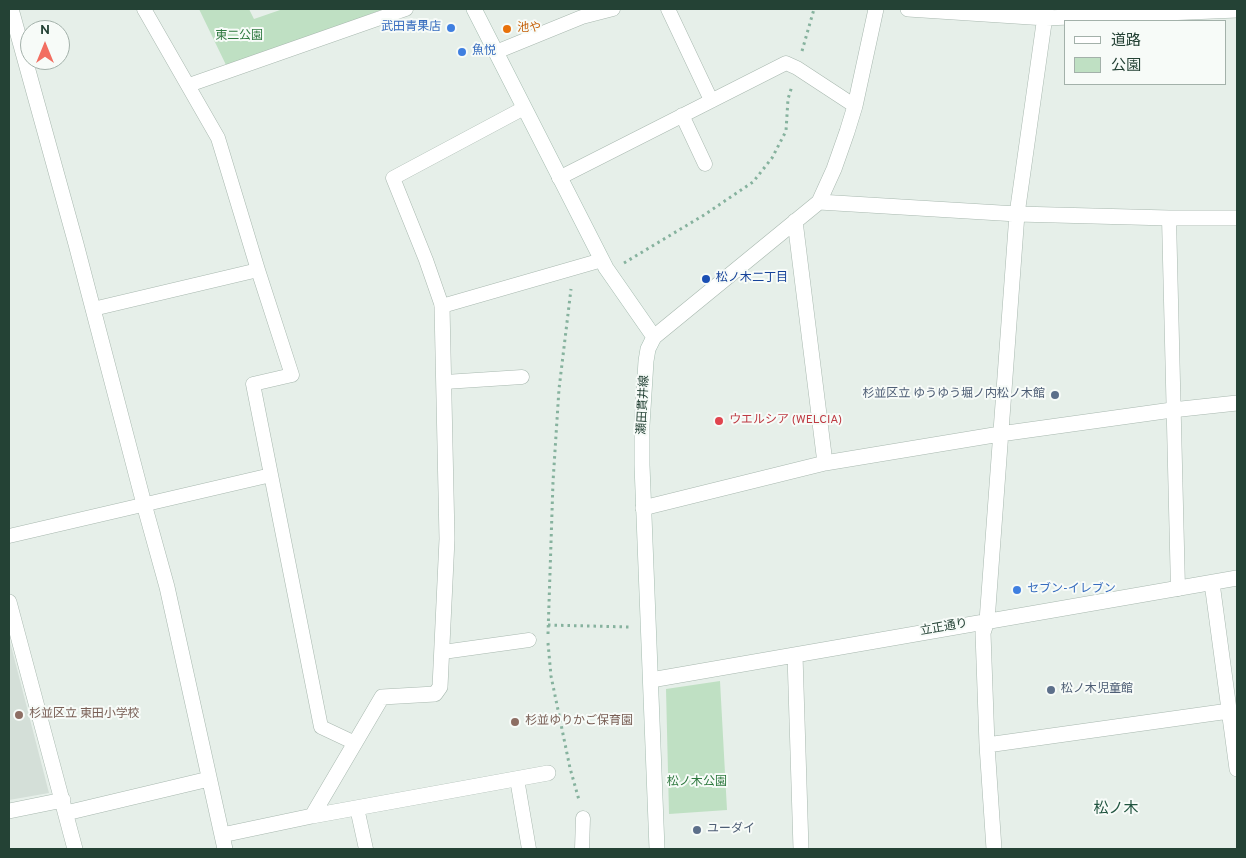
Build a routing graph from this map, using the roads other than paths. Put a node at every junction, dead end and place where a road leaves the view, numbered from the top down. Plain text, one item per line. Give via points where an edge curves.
1 (11, 9) edge
2 (144, 9) edge
3 (406, 9) edge
4 (474, 9) edge
5 (613, 9) edge
6 (668, 9) edge
7 (876, 9) edge
8 (908, 9) edge
9 (1237, 10) edge
10 (1046, 14) edge
11 (496, 52) junction
12 (189, 85) junction
13 (711, 100) junction
14 (854, 106) junction
15 (524, 108) junction
16 (682, 115) junction
17 (705, 164) dead end
18 (559, 178) junction
19 (819, 202) junction
20 (1017, 214) junction
21 (1169, 218) junction
22 (1237, 218) edge
23 (795, 221) junction
24 (602, 260) junction
25 (258, 270) junction
26 (442, 306) junction
27 (93, 310) junction
28 (654, 337) junction
29 (522, 377) dead end
30 (444, 382) junction
31 (1237, 403) edge
32 (1172, 410) junction
33 (1000, 434) junction
34 (825, 464) junction
35 (271, 476) junction
36 (144, 504) junction
37 (643, 508) junction
38 (9, 536) edge
39 (1237, 578) edge
40 (1212, 582) junction
41 (1178, 589) junction
42 (9, 602) edge
43 (987, 620) junction
44 (529, 640) dead end
45 (443, 652) junction
46 (795, 655) junction
47 (651, 680) junction
48 (1229, 711) junction
49 (355, 743) junction
50 (987, 745) junction
51 (1237, 769) edge
52 (548, 773) dead end
53 (210, 779) junction
54 (517, 779) junction
55 (64, 806) junction
56 (357, 808) junction
57 (9, 810) edge
58 (312, 816) junction
59 (583, 818) road end
60 (224, 842) edge
61 (75, 849) edge
62 (366, 849) edge
63 (529, 849) edge
64 (582, 849) edge
65 (658, 849) edge
66 (801, 849) edge
67 (994, 849) edge

1 - 27 street
2 - 12 lane
3 - 12 lane
4 - 11 street
5 - 11 lane
6 - 13 lane
7 - 14 street
8 - 10 street
9 - 10 street
10 - 20 street
11 - 15 street
12 - 25 lane via 218,138
13 - 14 lane via 786,63
13 - 16 lane
14 - 19 street via 834,170
15 - 18 street
15 - 26 lane via 393,178
16 - 17 lane
16 - 18 lane
18 - 24 street
19 - 20 street
19 - 23 street
20 - 21 street
20 - 33 street
21 - 22 street
21 - 32 lane
23 - 28 street
23 - 34 street
24 - 26 lane
24 - 28 street
25 - 27 lane
25 - 35 lane via 292,375 254,384
26 - 30 street
27 - 36 street
28 - 37 street, 瀬田貫井線 via 648,349 642,425
29 - 30 lane
30 - 45 street via 447,539
31 - 32 street
32 - 33 street
32 - 41 lane
33 - 34 street
33 - 43 street
34 - 37 street
35 - 36 lane
35 - 49 lane via 321,727
36 - 38 lane
36 - 53 street via 167,587
37 - 47 street, 瀬田貫井線
39 - 40 street, 立正通り
40 - 41 street, 立正通り
40 - 48 street
41 - 43 street, 立正通り
42 - 55 street
43 - 46 street, 立正通り
43 - 50 street via 983,633
44 - 45 lane
45 - 49 street via 440,687 435,694 382,697
46 - 47 street, 立正通り
46 - 66 street
47 - 65 street, 瀬田貫井線
48 - 50 street
48 - 51 street
49 - 58 street
50 - 67 street
52 - 54 street
53 - 55 street
53 - 60 street
54 - 56 street
54 - 63 lane
55 - 57 street
55 - 61 street
56 - 58 street
56 - 62 lane
58 - 60 street
59 - 64 lane

